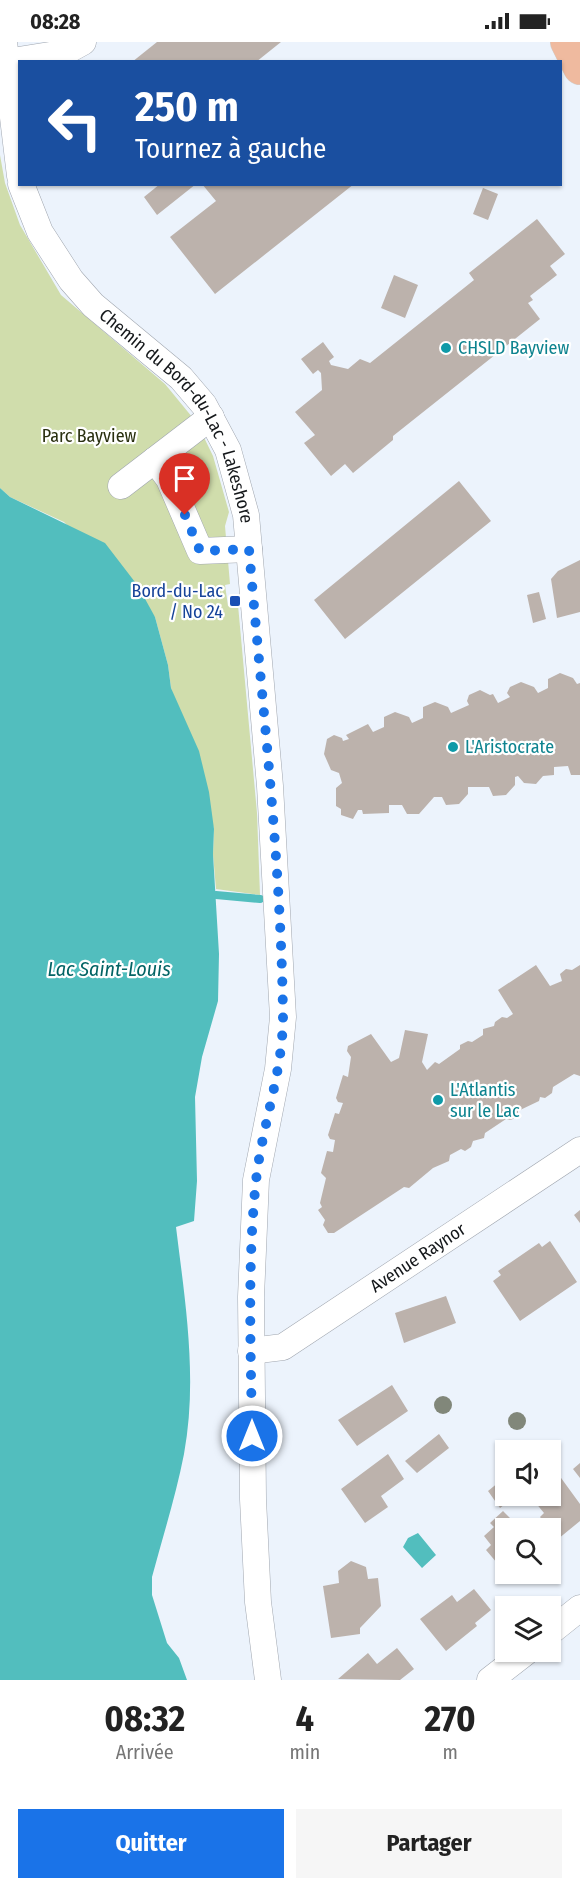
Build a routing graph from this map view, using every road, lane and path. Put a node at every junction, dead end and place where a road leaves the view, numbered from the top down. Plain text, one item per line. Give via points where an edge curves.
1 (83, 42) edge
2 (567, 42) edge
3 (5, 52) edge
4 (580, 68) edge
5 (18, 159) edge
6 (22, 186) edge
7 (212, 417) junction
8 (155, 460) junction
9 (121, 486) dead end
10 (249, 549) junction
11 (580, 1150) edge
12 (251, 1351) junction
13 (580, 1608) edge
14 (561, 1623) edge
15 (513, 1662) edge
16 (268, 1680) edge
17 (490, 1680) edge

1 - 3 street via 63,53
2 - 4 highway
3 - 5 street
6 - 7 street, Chemin du Bord-du-Lac - Lakeshore via 40,232 76,286 181,378
7 - 8 street
7 - 10 street, Chemin du Bord-du-Lac - Lakeshore via 237,477
8 - 9 street
8 - 10 street via 173,488 200,551
10 - 12 street, Chemin du Bord-du-Lac - Lakeshore via 270,786 283,1017 278,1069 256,1180
11 - 12 street, Avenue Raynor via 283,1347
12 - 16 street, Chemin du Bord-du-Lac - Lakeshore via 256,1566
13 - 14 street
15 - 17 street

